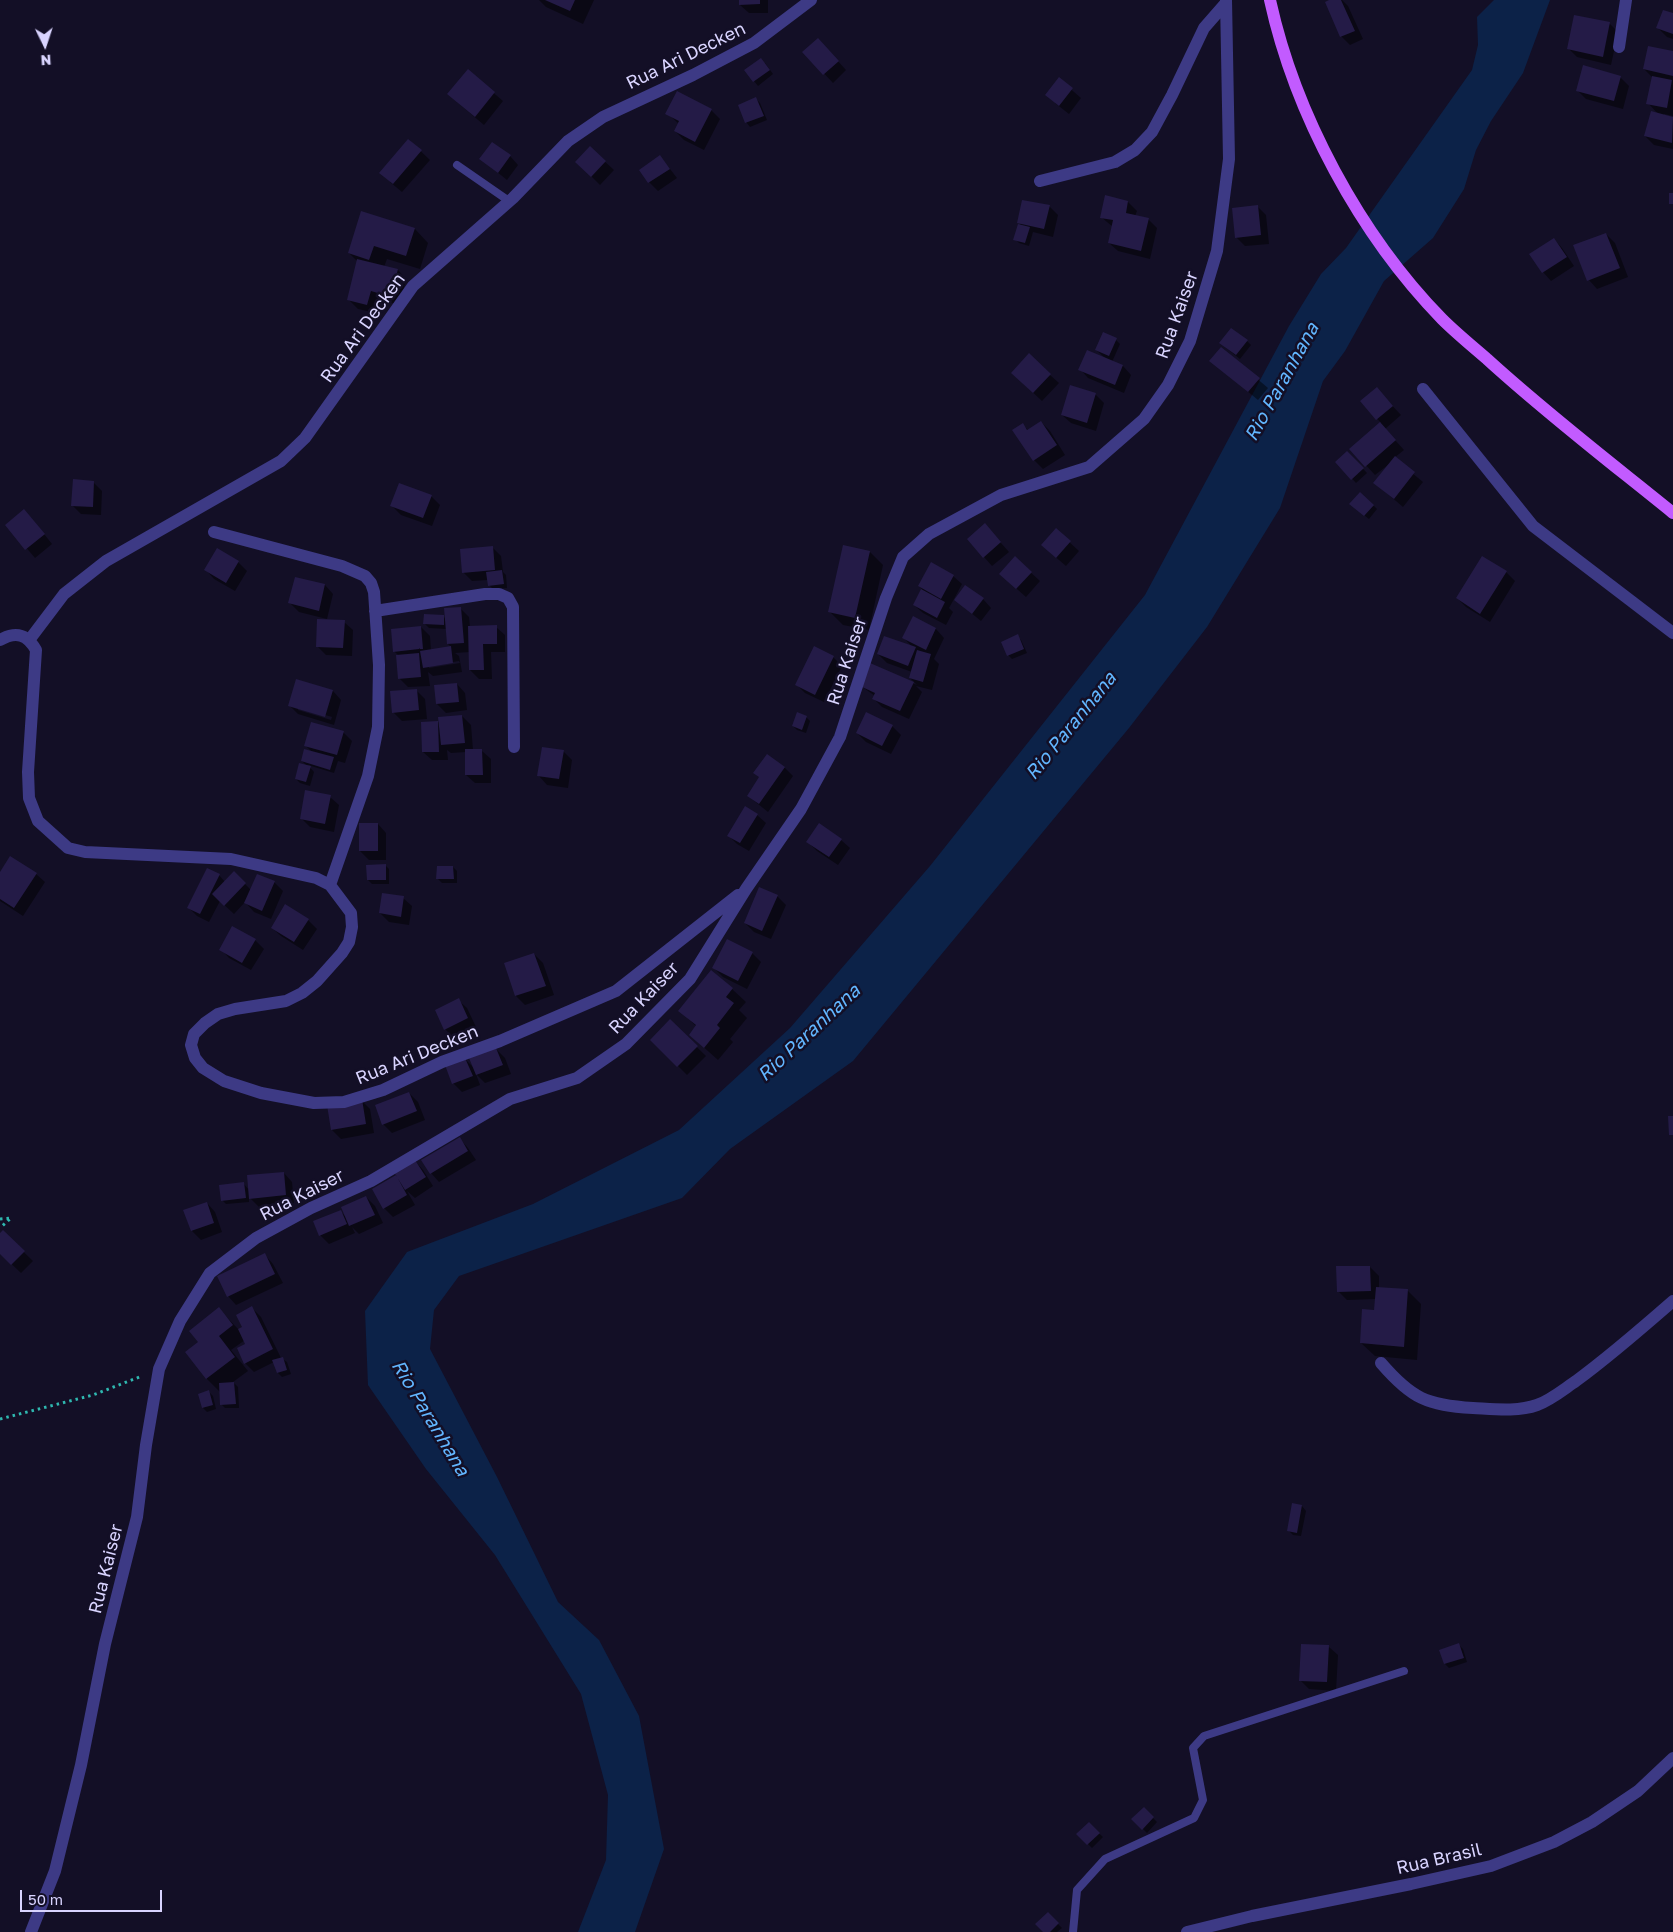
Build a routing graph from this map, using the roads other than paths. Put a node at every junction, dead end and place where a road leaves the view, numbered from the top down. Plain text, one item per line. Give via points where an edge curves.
1 (811, 0) edge
2 (1270, 0) edge
3 (1626, 0) edge
4 (1225, 2) edge
5 (1619, 47) dead end
6 (457, 165) dead end
7 (1040, 181) dead end
8 (509, 201) junction
9 (1423, 389) dead end
10 (1673, 513) edge
11 (214, 532) dead end
12 (375, 611) junction
13 (1673, 633) edge
14 (30, 639) junction
15 (0, 640) edge
16 (514, 747) dead end
17 (330, 885) junction
18 (746, 889) junction
19 (1673, 1301) edge
20 (1381, 1363) dead end
21 (1404, 1671) dead end
22 (1673, 1758) edge
23 (31, 1932) edge
24 (1073, 1932) edge
25 (1187, 1932) edge

1 - 8 street, Rua Ari Decken via 754,43 603,117 568,141
2 - 10 main road via 1290,72 1314,131 1368,226 1397,265 1442,319 1528,397
3 - 5 street
4 - 7 street via 1204,28 1152,132 1135,150 1115,162
4 - 18 street, Rua Kaiser via 1229,160 1217,251 1190,341 1168,385 1144,419 1089,467 1001,495 928,534 903,557 886,598 840,737 801,809
6 - 8 lane
8 - 14 street, Rua Ari Decken via 413,286 305,438 281,461 106,561 64,594
9 - 13 street via 1533,526
11 - 12 street via 342,566 365,576 374,592
12 - 16 street via 485,594 508,598 513,607
12 - 17 street via 379,665 378,727 368,776
14 - 15 street via 19,634
14 - 17 street via 36,650 29,798 38,821 68,848 85,852 231,859 316,878
17 - 18 street, Rua Ari Decken via 351,914 349,942 342,953 302,993 286,1001 218,1014 205,1023 194,1034 191,1045 194,1058 202,1068 224,1081 261,1093 314,1103 344,1102 383,1090 442,1062 616,991
18 - 23 street, Rua Kaiser via 690,979 626,1044 577,1078 510,1099 371,1181 256,1238 210,1273 180,1321 159,1369 137,1517 105,1644 81,1765 54,1871
19 - 20 street via 1600,1363 1536,1406 1437,1405 1420,1398
21 - 24 lane via 1204,1736 1193,1748 1203,1800 1194,1818 1105,1859 1078,1890
22 - 25 street, Rua Brasil via 1638,1791 1592,1822 1554,1842 1491,1866

